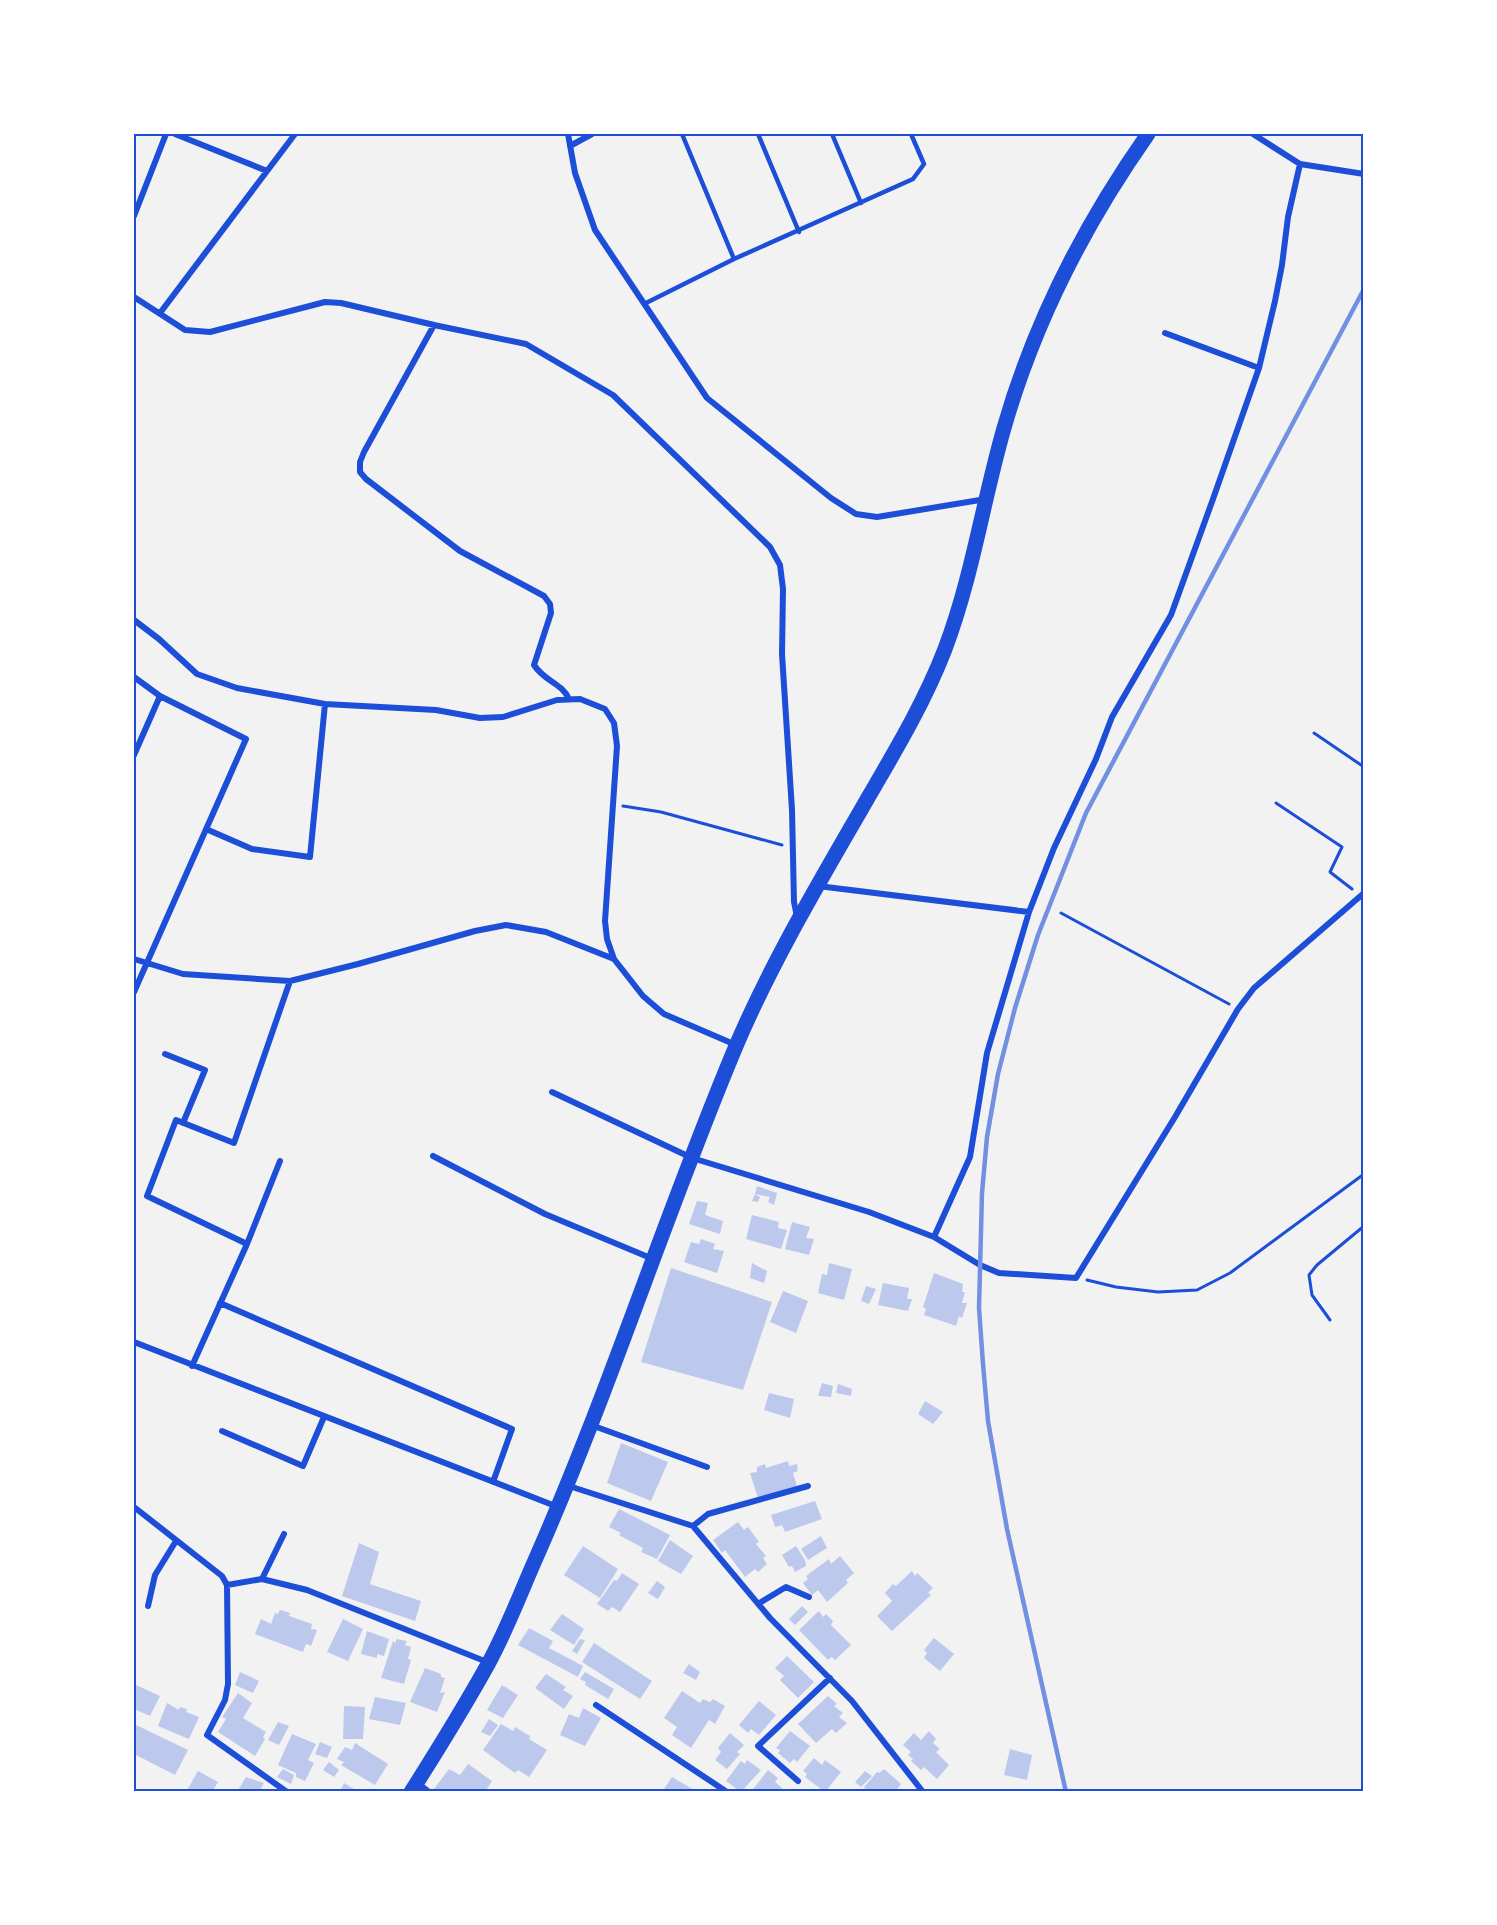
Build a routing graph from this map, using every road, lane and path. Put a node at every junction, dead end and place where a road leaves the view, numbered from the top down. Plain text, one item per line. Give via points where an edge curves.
1 (166, 134) edge
2 (175, 134) edge
3 (295, 134) edge
4 (568, 134) edge
5 (592, 134) edge
6 (682, 134) edge
7 (758, 134) edge
8 (832, 134) edge
9 (911, 134) edge
10 (1148, 134) edge
11 (1253, 134) edge
12 (570, 146) junction
13 (1300, 164) junction
14 (267, 171) junction
15 (1364, 174) edge
16 (861, 203) junction
17 (134, 216) edge
18 (799, 232) junction
19 (734, 259) junction
20 (134, 297) edge
21 (644, 304) junction
22 (160, 313) junction
23 (434, 325) junction
24 (1166, 333) dead end
25 (1259, 368) junction
26 (986, 499) junction
27 (134, 620) edge
28 (134, 677) edge
29 (160, 696) junction
30 (569, 699) junction
31 (325, 704) junction
32 (1314, 733) dead end
33 (134, 755) edge
34 (1364, 767) edge
35 (1276, 803) dead end
36 (613, 804) junction
37 (206, 829) junction
38 (793, 848) junction
39 (818, 886) junction
40 (1362, 894) edge
41 (1029, 912) junction
42 (1061, 913) dead end
43 (798, 919) junction
44 (134, 959) edge
45 (614, 960) junction
46 (146, 964) junction
47 (290, 981) junction
48 (134, 992) edge
49 (1238, 1009) junction
50 (736, 1045) junction
51 (165, 1054) dead end
52 (552, 1092) dead end
53 (183, 1123) junction
54 (433, 1156) dead end
55 (692, 1158) junction
56 (280, 1161) dead end
57 (1364, 1174) edge
58 (1364, 1226) edge
59 (934, 1237) junction
60 (247, 1244) junction
61 (654, 1260) junction
62 (1076, 1278) junction
63 (220, 1303) junction
64 (1330, 1320) dead end
65 (134, 1342) edge
66 (192, 1366) junction
67 (324, 1416) junction
68 (591, 1425) junction
69 (222, 1431) dead end
70 (707, 1467) dead end
71 (493, 1482) junction
72 (567, 1485) junction
73 (808, 1486) dead end
74 (134, 1507) edge
75 (558, 1507) junction
76 (693, 1526) junction
77 (284, 1534) dead end
78 (176, 1541) junction
79 (262, 1579) junction
80 (227, 1585) junction
81 (809, 1596) dead end
82 (758, 1604) junction
83 (148, 1606) dead end
84 (489, 1662) junction
85 (830, 1678) junction
86 (596, 1705) dead end
87 (798, 1781) dead end
88 (413, 1787) edge
89 (287, 1791) edge
90 (429, 1791) edge
91 (727, 1791) edge
92 (923, 1791) edge

1 - 17 street
2 - 14 street
3 - 14 street
4 - 12 street
5 - 12 street
6 - 19 lane
7 - 18 lane
8 - 16 lane
9 - 16 lane via 924,164 913,179
10 - 26 highway via 1093,217 1045,312 1004,428
11 - 13 street
12 - 21 street via 595,230
13 - 15 street
13 - 25 street
14 - 22 street
16 - 18 lane
18 - 19 lane
19 - 21 lane
20 - 22 street
21 - 26 street via 707,398 856,514 877,518
22 - 23 street via 185,330 210,332 325,302
23 - 30 street via 364,452 360,472 460,551 544,596 551,613 534,665 540,674 565,690
23 - 38 street via 526,344 613,395 770,547 780,566 783,589 782,654
24 - 25 street
25 - 41 street via 1171,615 1112,717
26 - 39 highway via 960,602 933,678
27 - 31 street via 197,674 237,688
28 - 29 street
29 - 33 street
29 - 37 street via 246,739
30 - 31 street via 503,717 480,718 436,710
30 - 36 street via 605,709 614,723 617,746
31 - 37 street via 310,857 252,849
32 - 34 path
35 - 40 path via 1342,847 1329,872
36 - 38 path via 662,812
36 - 45 street via 605,921
37 - 46 street
38 - 43 street
39 - 41 street
39 - 43 highway
40 - 49 street via 1254,988
41 - 59 street via 987,1053 970,1157
42 - 49 path
43 - 50 highway
44 - 46 street
45 - 47 street via 546,932 506,925
45 - 50 street via 643,996 664,1014
46 - 47 street via 183,974
46 - 48 street
47 - 53 street via 234,1143
49 - 62 street
50 - 55 highway
51 - 53 street via 205,1070
52 - 55 street
53 - 60 street via 176,1120 147,1196
54 - 61 street via 545,1214
55 - 59 street via 869,1212
55 - 61 highway
56 - 60 street
57 - 62 path via 1230,1273 1197,1290 1158,1292
58 - 64 path via 1309,1275 1312,1295
59 - 62 street via 999,1273
60 - 63 street
61 - 68 highway
63 - 66 street
63 - 71 street via 512,1429
65 - 66 street
66 - 67 street
67 - 69 street via 303,1466
67 - 71 street
68 - 70 street
68 - 72 highway
71 - 75 street
72 - 75 highway
72 - 76 street
73 - 76 street via 708,1514
74 - 78 street
75 - 84 highway
76 - 82 street
77 - 79 street
78 - 80 street via 222,1576
78 - 83 street via 155,1575
79 - 80 street
79 - 84 street via 324,1596
80 - 89 street via 228,1684 225,1700 207,1735
81 - 82 street via 786,1587
82 - 85 street
84 - 88 highway
85 - 87 street via 758,1746
85 - 92 street
86 - 91 street
88 - 90 street

